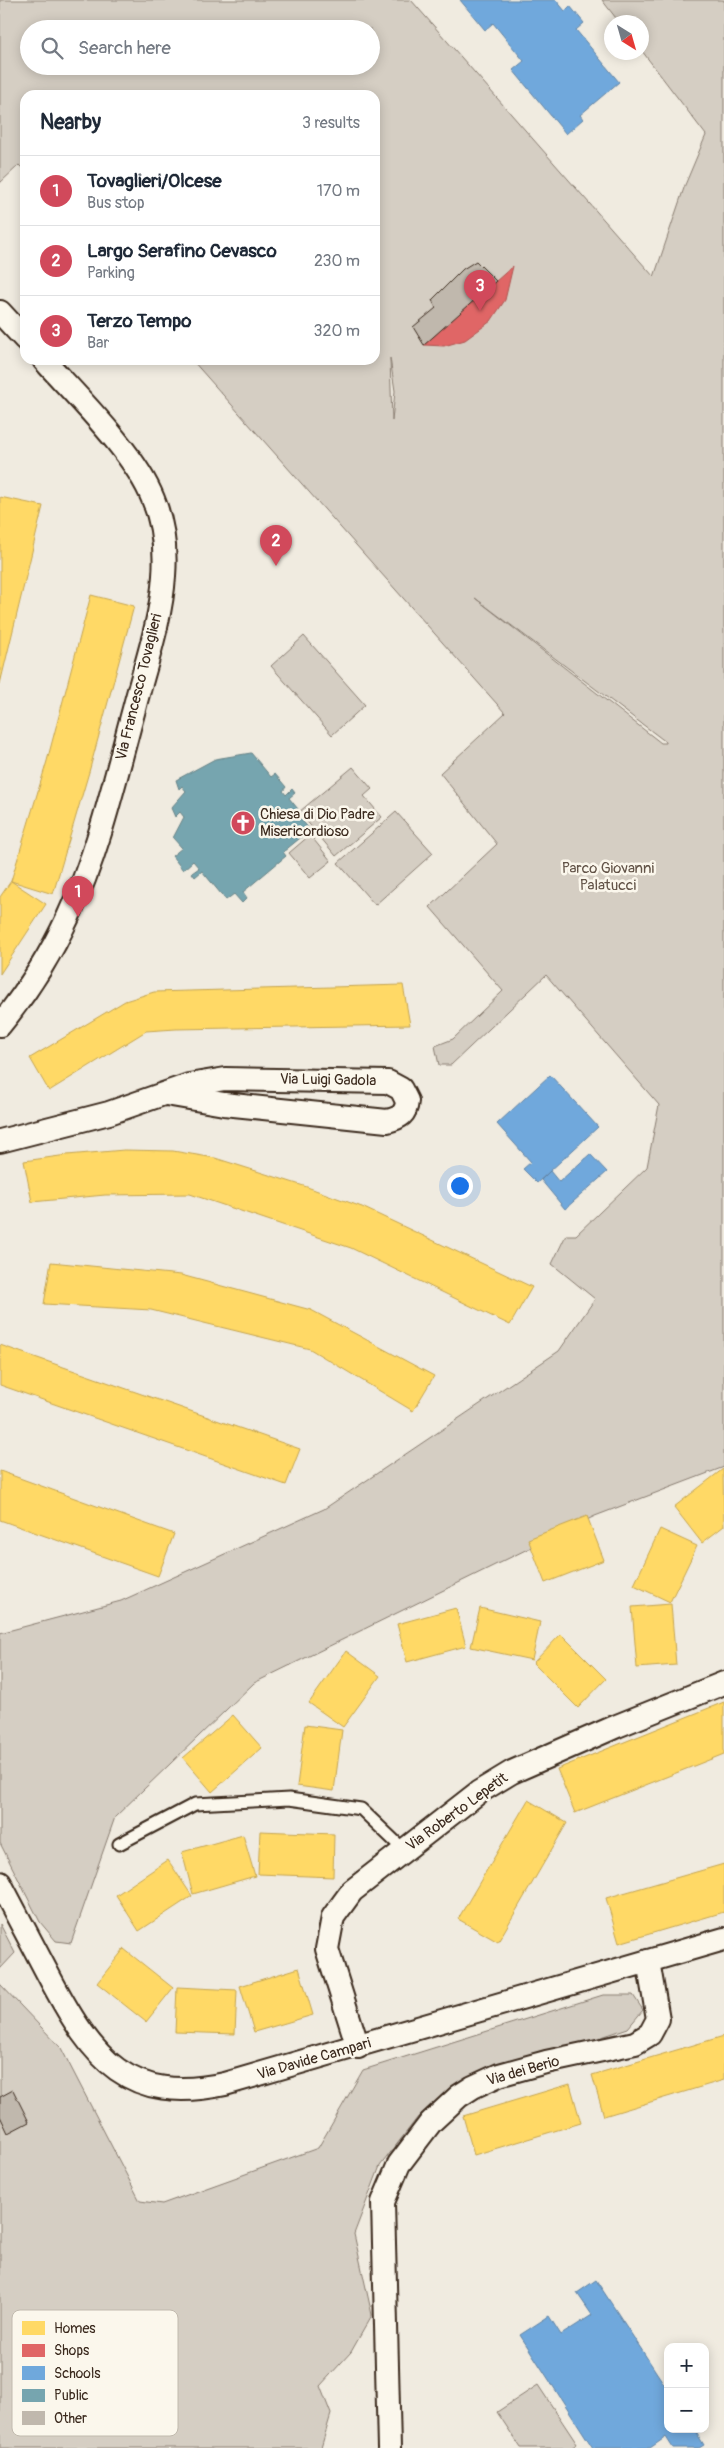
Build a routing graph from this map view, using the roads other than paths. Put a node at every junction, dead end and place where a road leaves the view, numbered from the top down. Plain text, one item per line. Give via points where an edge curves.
1 (0, 312) edge
2 (20, 334) edge
3 (48, 365) edge
4 (0, 1025) edge
5 (166, 1094) junction
6 (0, 1141) edge
7 (724, 1683) edge
8 (119, 1844) dead end
9 (404, 1850) junction
10 (0, 1882) edge
11 (724, 1939) edge
12 (648, 1961) junction
13 (358, 2047) junction
14 (389, 2448) edge

1 - 2 street
3 - 4 street, Via Francesco Tovaglieri via 107,432 146,485 153,498 163,536 164,577 160,607 112,793 84,878 68,918 47,956 21,999
5 - 5 street, Via Luigi Gadola via 224,1104 387,1121 404,1114 407,1101 402,1089 388,1082 314,1079 225,1079 189,1084
5 - 6 street, Via Luigi Gadola via 60,1127
7 - 9 street, Via Roberto Lepetit via 512,1772 479,1792
8 - 9 lane via 195,1804 289,1799 361,1809
9 - 13 street, Via Roberto Lepetit via 352,1890 333,1917 327,1949
10 - 13 street, Via Davide Campari via 72,2018 108,2063 145,2085 202,2089
11 - 12 street, Via Davide Campari
12 - 13 street, Via Davide Campari
12 - 14 street, Via dei Berio via 658,2019 650,2034 636,2043 499,2075 472,2087 431,2122 399,2164 383,2202

